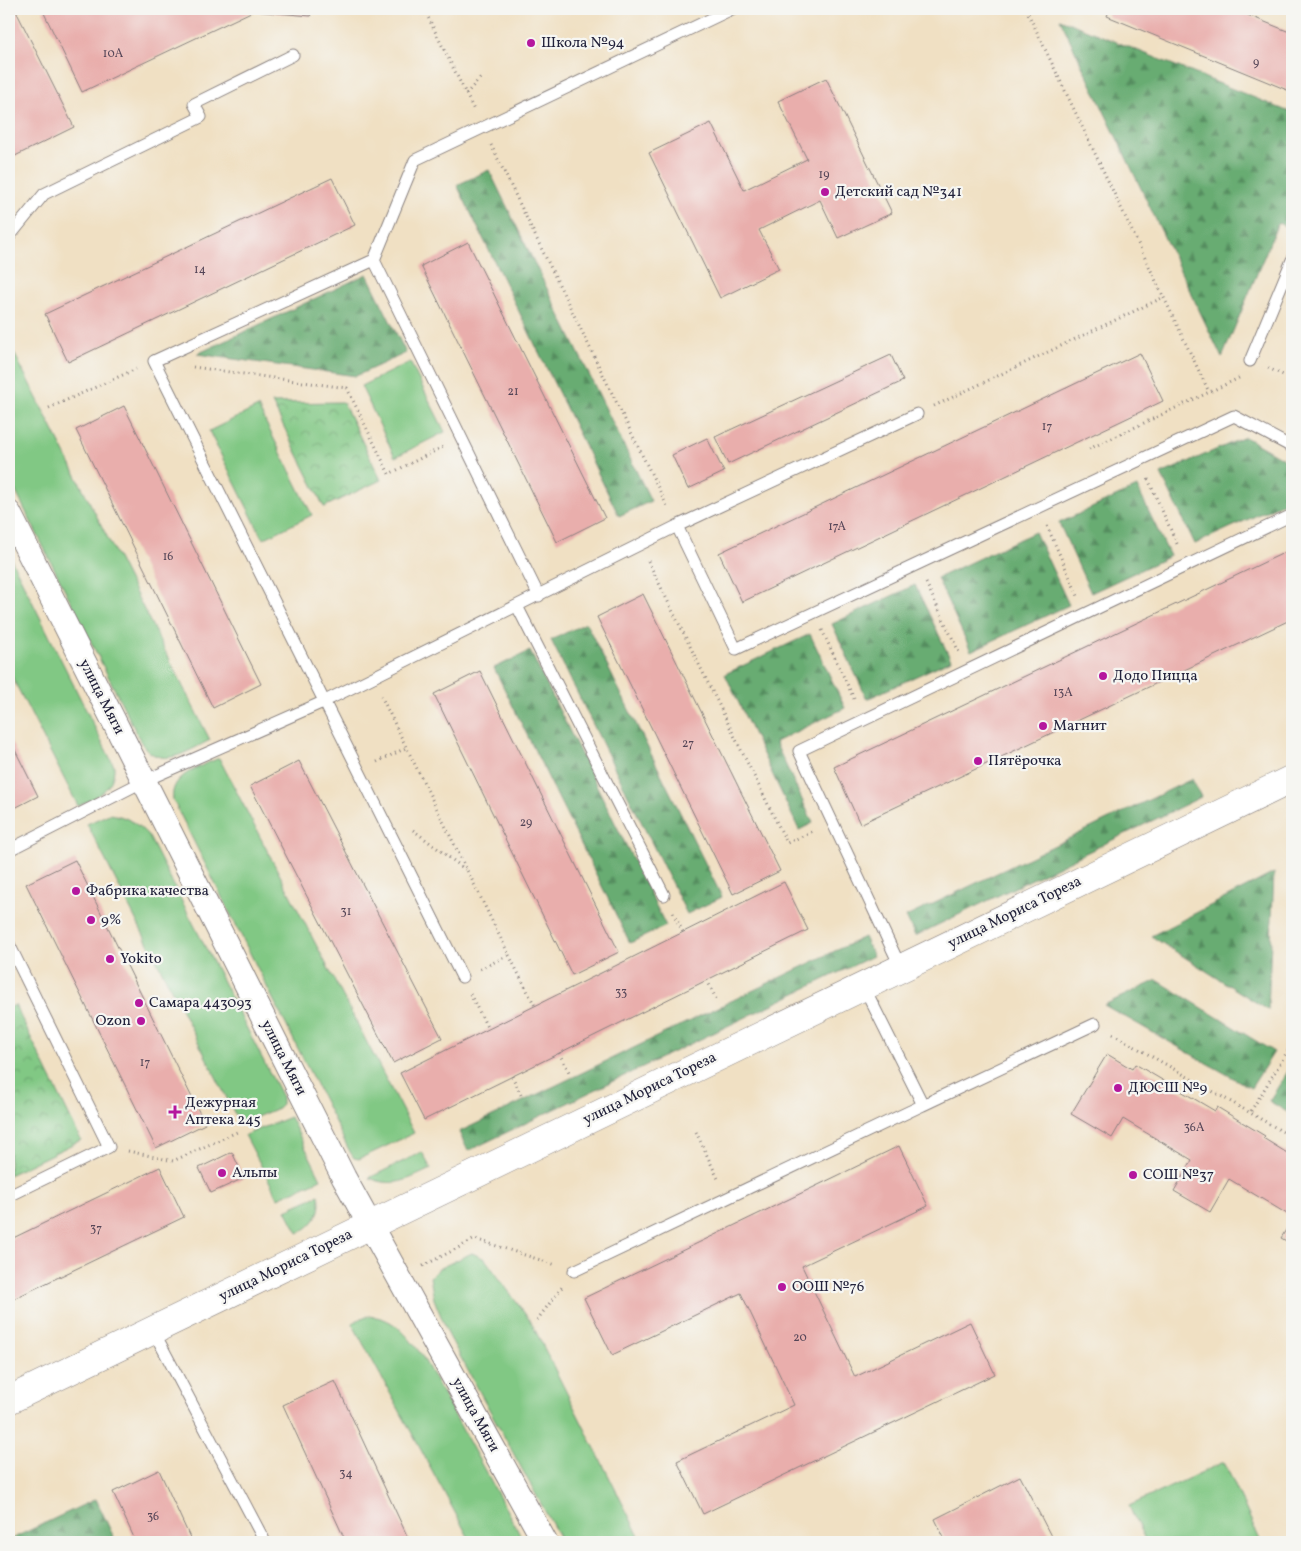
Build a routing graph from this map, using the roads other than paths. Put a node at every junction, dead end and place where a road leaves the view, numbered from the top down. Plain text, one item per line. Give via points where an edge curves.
1 (732, 9) edge
2 (293, 55) dead end
3 (9, 238) edge
4 (374, 260) junction
5 (1292, 260) edge
6 (1250, 361) dead end
7 (918, 414) road end
8 (1292, 447) edge
9 (9, 514) edge
10 (1292, 515) edge
11 (677, 526) junction
12 (539, 596) junction
13 (517, 606) junction
14 (323, 702) junction
15 (1292, 779) edge
16 (144, 782) junction
17 (9, 850) edge
18 (664, 895) dead end
19 (9, 944) edge
20 (901, 968) junction
21 (462, 977) road end
22 (864, 986) junction
23 (1095, 1024) road end
24 (923, 1106) junction
25 (9, 1196) edge
26 (370, 1225) junction
27 (574, 1271) road end
28 (153, 1330) junction
29 (9, 1400) edge
30 (265, 1542) edge
31 (545, 1542) edge

1 - 4 lane via 415,160
2 - 3 lane via 194,104 201,117 44,194
4 - 12 lane
4 - 14 lane via 154,361
5 - 6 lane
7 - 11 lane
8 - 11 lane via 1234,416 736,649
9 - 16 street, улица Мяги
10 - 20 lane via 800,751
11 - 12 lane
12 - 13 lane
13 - 14 lane
13 - 18 lane
14 - 16 lane
14 - 21 lane
15 - 20 main road, улица Мориса Тореза
16 - 17 lane
16 - 26 street, улица Мяги
19 - 25 lane via 109,1147
20 - 22 main road, улица Мориса Тореза
22 - 24 lane
22 - 26 main road, улица Мориса Тореза
23 - 24 lane
24 - 27 lane
26 - 28 main road, улица Мориса Тореза
26 - 31 street, улица Мяги
28 - 29 main road, улица Мориса Тореза
28 - 30 lane

